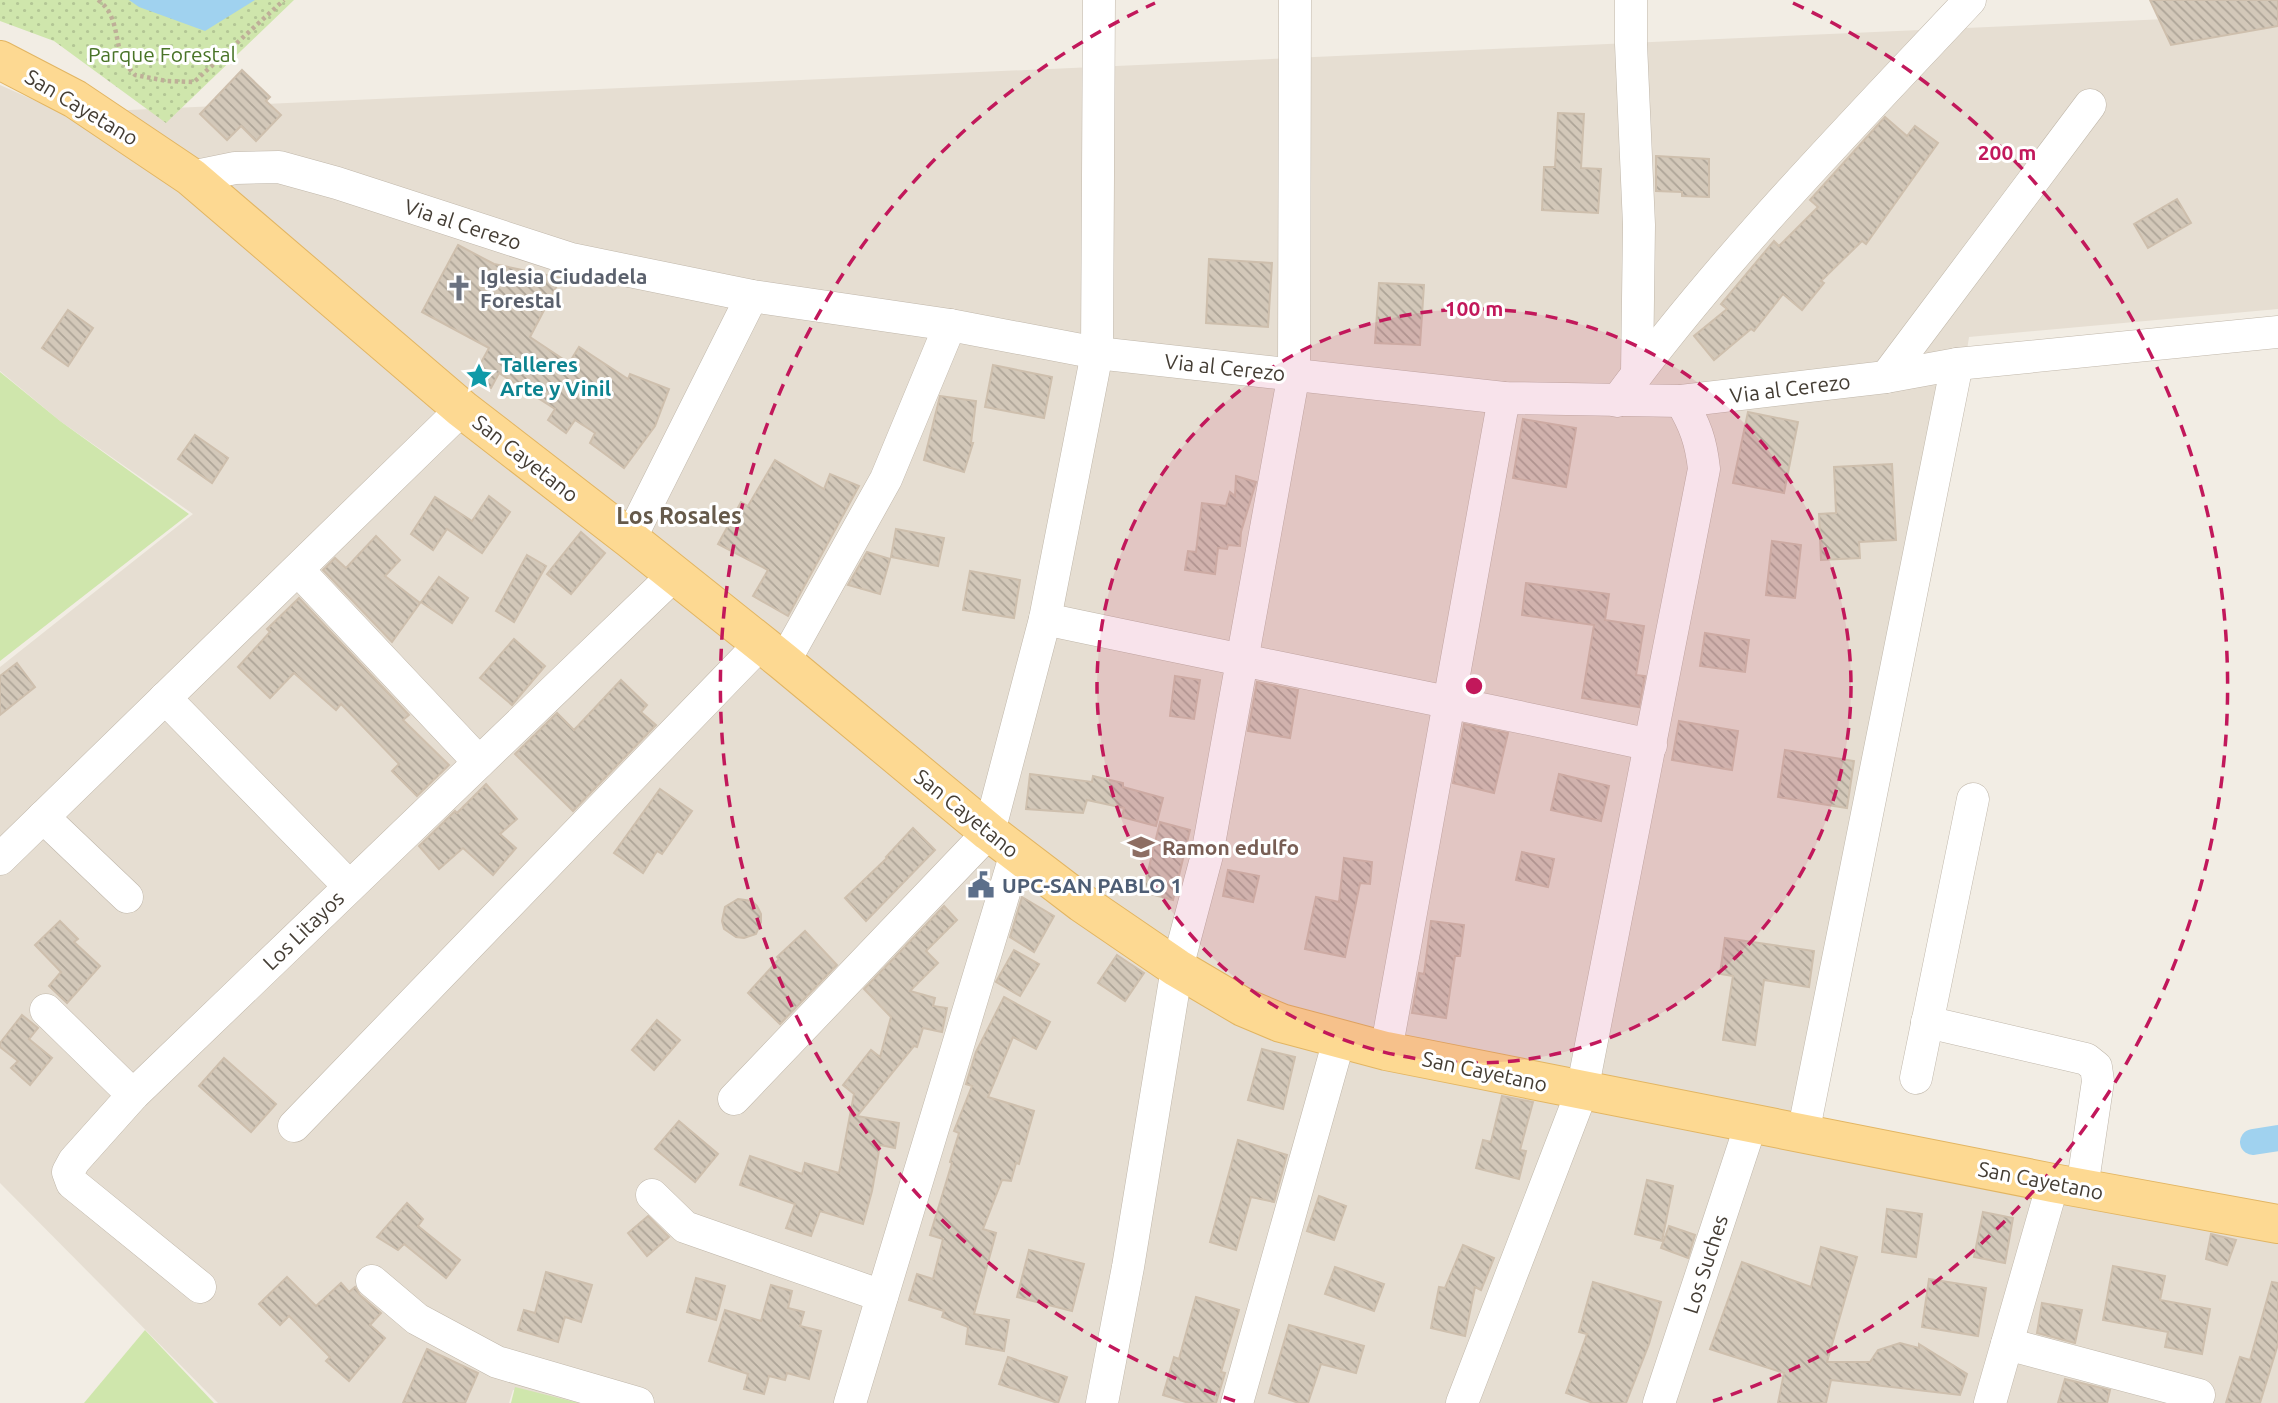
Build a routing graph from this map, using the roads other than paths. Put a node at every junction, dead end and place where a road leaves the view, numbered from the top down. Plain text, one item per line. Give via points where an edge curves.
1 (1099, 0) edge
2 (1295, 0) edge
3 (1631, 0) edge
4 (1960, 3) edge
5 (0, 60) edge
6 (2090, 105) dead end
7 (191, 177) junction
8 (752, 296) junction
9 (950, 325) junction
10 (2278, 332) edge
11 (1097, 353) junction
12 (1957, 364) junction
13 (1294, 373) junction
14 (1637, 373) junction
15 (1886, 377) junction
16 (1504, 398) junction
17 (1617, 401) junction
18 (1681, 401) junction
19 (463, 409) junction
20 (630, 539) junction
21 (298, 570) junction
22 (674, 575) junction
23 (1045, 619) junction
24 (772, 653) junction
25 (1242, 662) junction
26 (165, 698) junction
27 (1450, 701) junction
28 (1651, 745) junction
29 (479, 762) junction
30 (1973, 799) dead end
31 (43, 817) junction
32 (1002, 843) junction
33 (0, 859) edge
34 (349, 886) junction
35 (127, 897) dead end
36 (1177, 968) junction
37 (46, 1010) dead end
38 (1927, 1022) junction
39 (1339, 1040) junction
40 (1386, 1051) junction
41 (1916, 1078) dead end
42 (1582, 1091) junction
43 (133, 1095) junction
44 (734, 1099) dead end
45 (1751, 1124) junction
46 (294, 1126) dead end
47 (1803, 1134) junction
48 (2068, 1186) junction
49 (652, 1195) dead end
50 (2278, 1224) edge
51 (372, 1280) dead end
52 (200, 1287) dead end
53 (881, 1296) junction
54 (2007, 1343) junction
55 (2199, 1395) dead end
56 (638, 1403) edge
57 (850, 1403) edge
58 (1102, 1403) edge
59 (1237, 1403) edge
60 (1462, 1403) edge
61 (1659, 1403) edge
62 (1990, 1403) edge

1 - 11 street
2 - 13 street
3 - 14 street via 1639,225
4 - 14 street via 1769,214
5 - 7 main road, San Cayetano via 75,99
6 - 15 street
7 - 8 street, Via al Cerezo via 235,168 279,167 571,258
7 - 19 main road, San Cayetano
8 - 9 street, Via al Cerezo
8 - 20 street
9 - 11 street, Via al Cerezo
9 - 24 street via 886,479
10 - 12 street, Via al Cerezo
11 - 13 street, Via al Cerezo
11 - 23 street
12 - 15 street, Via al Cerezo
12 - 47 street
13 - 16 street, Via al Cerezo
13 - 25 street
14 - 17 street
15 - 18 street, Via al Cerezo
16 - 17 street, Via al Cerezo
16 - 27 street
17 - 18 street, Via al Cerezo
18 - 28 street via 1695,425 1704,469
19 - 20 main road, San Cayetano
19 - 21 street
20 - 22 main road, San Cayetano
21 - 26 street
21 - 29 street
22 - 24 main road, San Cayetano
22 - 29 street, Los Litayos
23 - 25 street
23 - 32 street
24 - 32 main road, San Cayetano
24 - 46 street
25 - 27 street
25 - 36 street via 1207,855
26 - 31 street
26 - 34 street
27 - 28 street
27 - 40 street
28 - 42 street
29 - 34 street, Los Litayos
30 - 38 street
31 - 33 street
31 - 35 street
32 - 36 main road, San Cayetano
32 - 44 street
32 - 53 street
34 - 43 street, Los Litayos
36 - 39 main road, San Cayetano via 1243,1007
36 - 58 street
37 - 43 street
38 - 41 street
38 - 48 street via 2086,1059 2096,1067 2098,1081
39 - 40 main road, San Cayetano
39 - 59 street
40 - 42 main road, San Cayetano
42 - 45 main road, San Cayetano
42 - 60 street
43 - 52 street, Los Litayos via 68,1172 72,1182
45 - 47 main road, San Cayetano
45 - 61 street, Los Suches
47 - 48 main road, San Cayetano
48 - 50 main road, San Cayetano
48 - 54 street
49 - 53 street via 685,1227
51 - 56 street via 417,1320 496,1362
53 - 57 street
54 - 55 street
54 - 62 street

